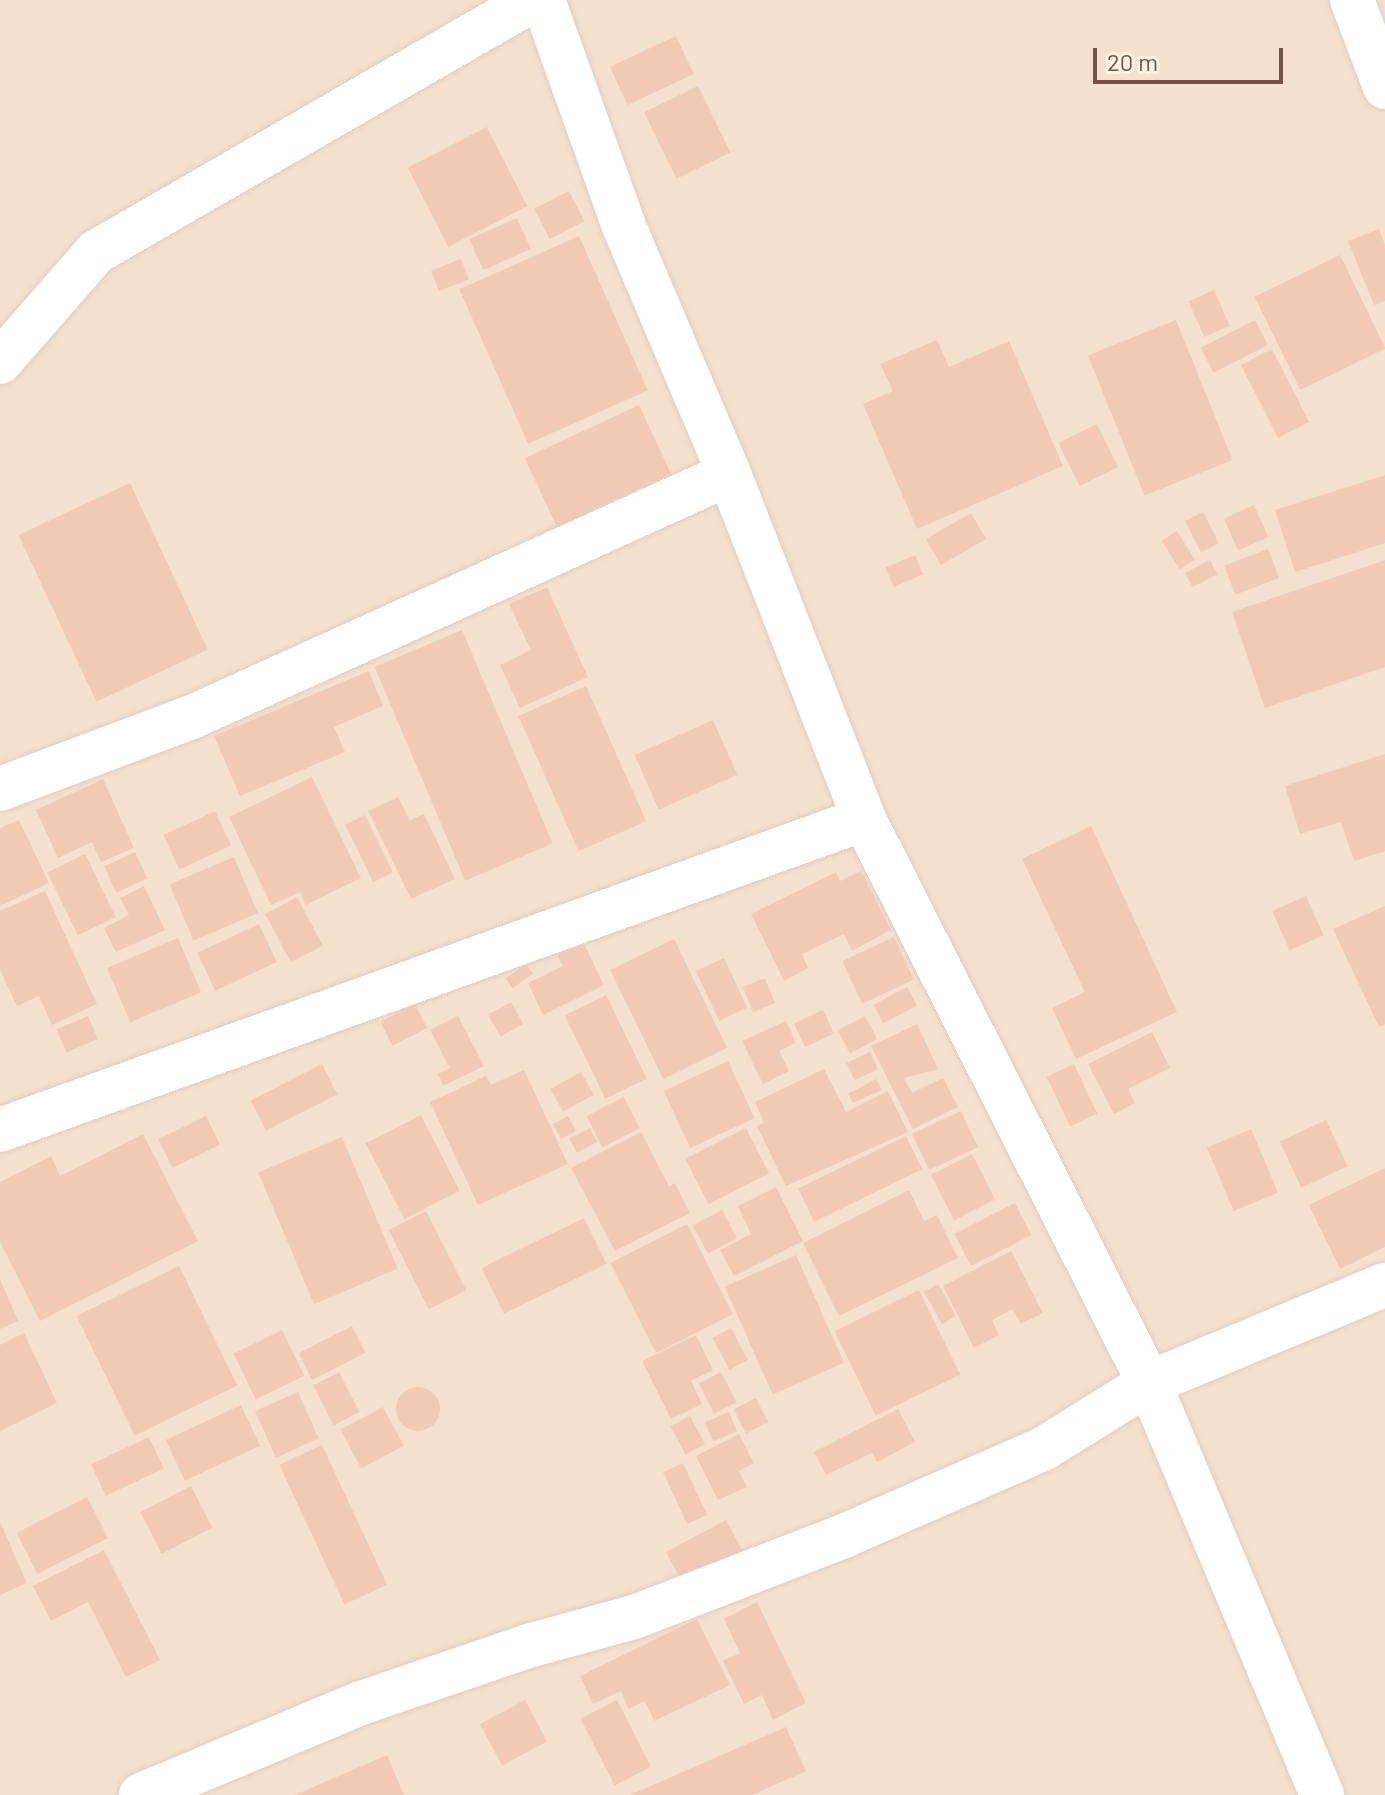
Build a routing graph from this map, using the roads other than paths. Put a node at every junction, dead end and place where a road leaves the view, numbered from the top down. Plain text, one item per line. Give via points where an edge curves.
1 (533, 0) edge
2 (543, 0) edge
3 (1352, 0) edge
4 (1385, 87) edge
5 (0, 362) edge
6 (729, 474) junction
7 (0, 789) edge
8 (864, 819) junction
9 (0, 1130) edge
10 (1385, 1285) edge
11 (1149, 1383) junction
12 (141, 1795) edge
13 (1322, 1795) edge

1 - 5 street via 96,252
2 - 6 street via 623,224
3 - 4 street
6 - 7 street via 192,717
6 - 8 street
8 - 9 street
8 - 11 street
10 - 11 street
11 - 12 street via 1043,1449 846,1535 634,1617 528,1646 361,1703
11 - 13 street

